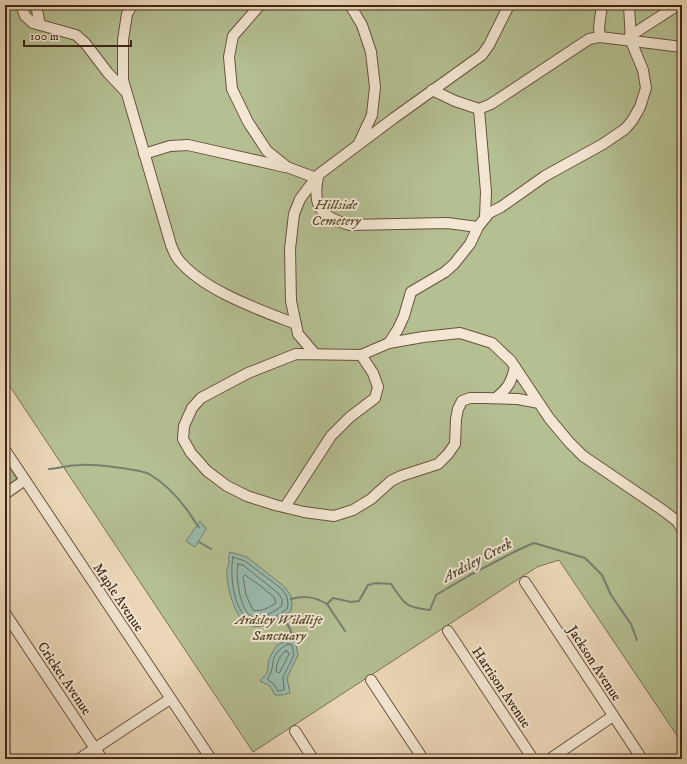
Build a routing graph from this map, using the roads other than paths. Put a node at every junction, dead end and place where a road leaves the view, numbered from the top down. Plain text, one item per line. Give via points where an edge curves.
1 (21, 5) edge
2 (36, 5) edge
3 (132, 5) edge
4 (260, 5) edge
5 (350, 5) edge
6 (509, 5) edge
7 (602, 5) edge
8 (630, 5) edge
9 (678, 5) edge
10 (40, 25) junction
11 (600, 37) junction
12 (630, 38) junction
13 (682, 47) edge
14 (432, 90) junction
15 (126, 92) junction
16 (479, 109) junction
17 (358, 145) junction
18 (144, 154) junction
19 (287, 167) junction
20 (317, 177) junction
21 (485, 218) junction
22 (478, 227) junction
23 (296, 324) junction
24 (389, 343) junction
25 (315, 354) junction
26 (361, 355) junction
27 (515, 367) junction
28 (496, 398) junction
29 (539, 403) junction
30 (5, 450) edge
31 (25, 480) junction
32 (5, 494) edge
33 (285, 507) junction
34 (682, 529) edge
35 (525, 582) dead end
36 (5, 613) edge
37 (448, 631) dead end
38 (371, 680) dead end
39 (170, 699) junction
40 (613, 716) junction
41 (295, 731) dead end
42 (95, 748) junction
43 (79, 759) edge
44 (102, 759) edge
45 (211, 759) edge
46 (313, 759) edge
47 (423, 759) edge
48 (533, 759) edge
49 (550, 759) edge
50 (642, 759) edge

1 - 10 street via 25,16
2 - 10 street
3 - 15 street via 127,14 123,40 122,80
4 - 19 street via 233,36 229,57 232,89 248,122 267,151
5 - 17 street via 362,25 371,52 375,87 372,115
6 - 14 street via 482,55
7 - 11 street
8 - 12 street
9 - 12 street
10 - 15 street via 76,35
11 - 12 street
11 - 16 street via 589,40 491,104
12 - 13 street
12 - 21 street via 643,70 646,88 632,121 603,144 545,176
14 - 16 street
14 - 17 street
15 - 18 street
16 - 21 street via 486,192
17 - 20 street
18 - 19 street via 170,146 188,145
18 - 23 street via 177,258 208,283 242,302
19 - 20 street
20 - 22 street via 315,192 318,207 336,221 350,225 446,223
20 - 23 street via 300,199 294,214 290,249 291,301
21 - 22 street
22 - 24 street via 470,244 454,264 411,292 404,316
23 - 25 street via 298,334
24 - 26 street
24 - 27 street via 460,333 492,343
25 - 26 street
25 - 33 street via 296,354 248,373 201,398 192,408 184,426 183,440 207,471 227,486 247,496
26 - 33 street via 373,373 378,387 375,398 331,436
27 - 28 street via 512,381
27 - 29 street
28 - 29 street
28 - 33 street via 470,398 462,401 456,419 455,444 438,464 391,481 371,499 353,510 334,516
29 - 34 street via 568,442 584,456 664,511 677,521
30 - 31 street, Maple Avenue
31 - 32 street
31 - 39 street, Maple Avenue
35 - 40 street, Jackson Avenue
36 - 42 street, Cricket Avenue
37 - 48 street, Harrison Avenue
38 - 47 street
39 - 42 street
39 - 45 street, Maple Avenue
40 - 49 street
40 - 50 street, Jackson Avenue
41 - 46 street
42 - 43 street
42 - 44 street, Cricket Avenue

